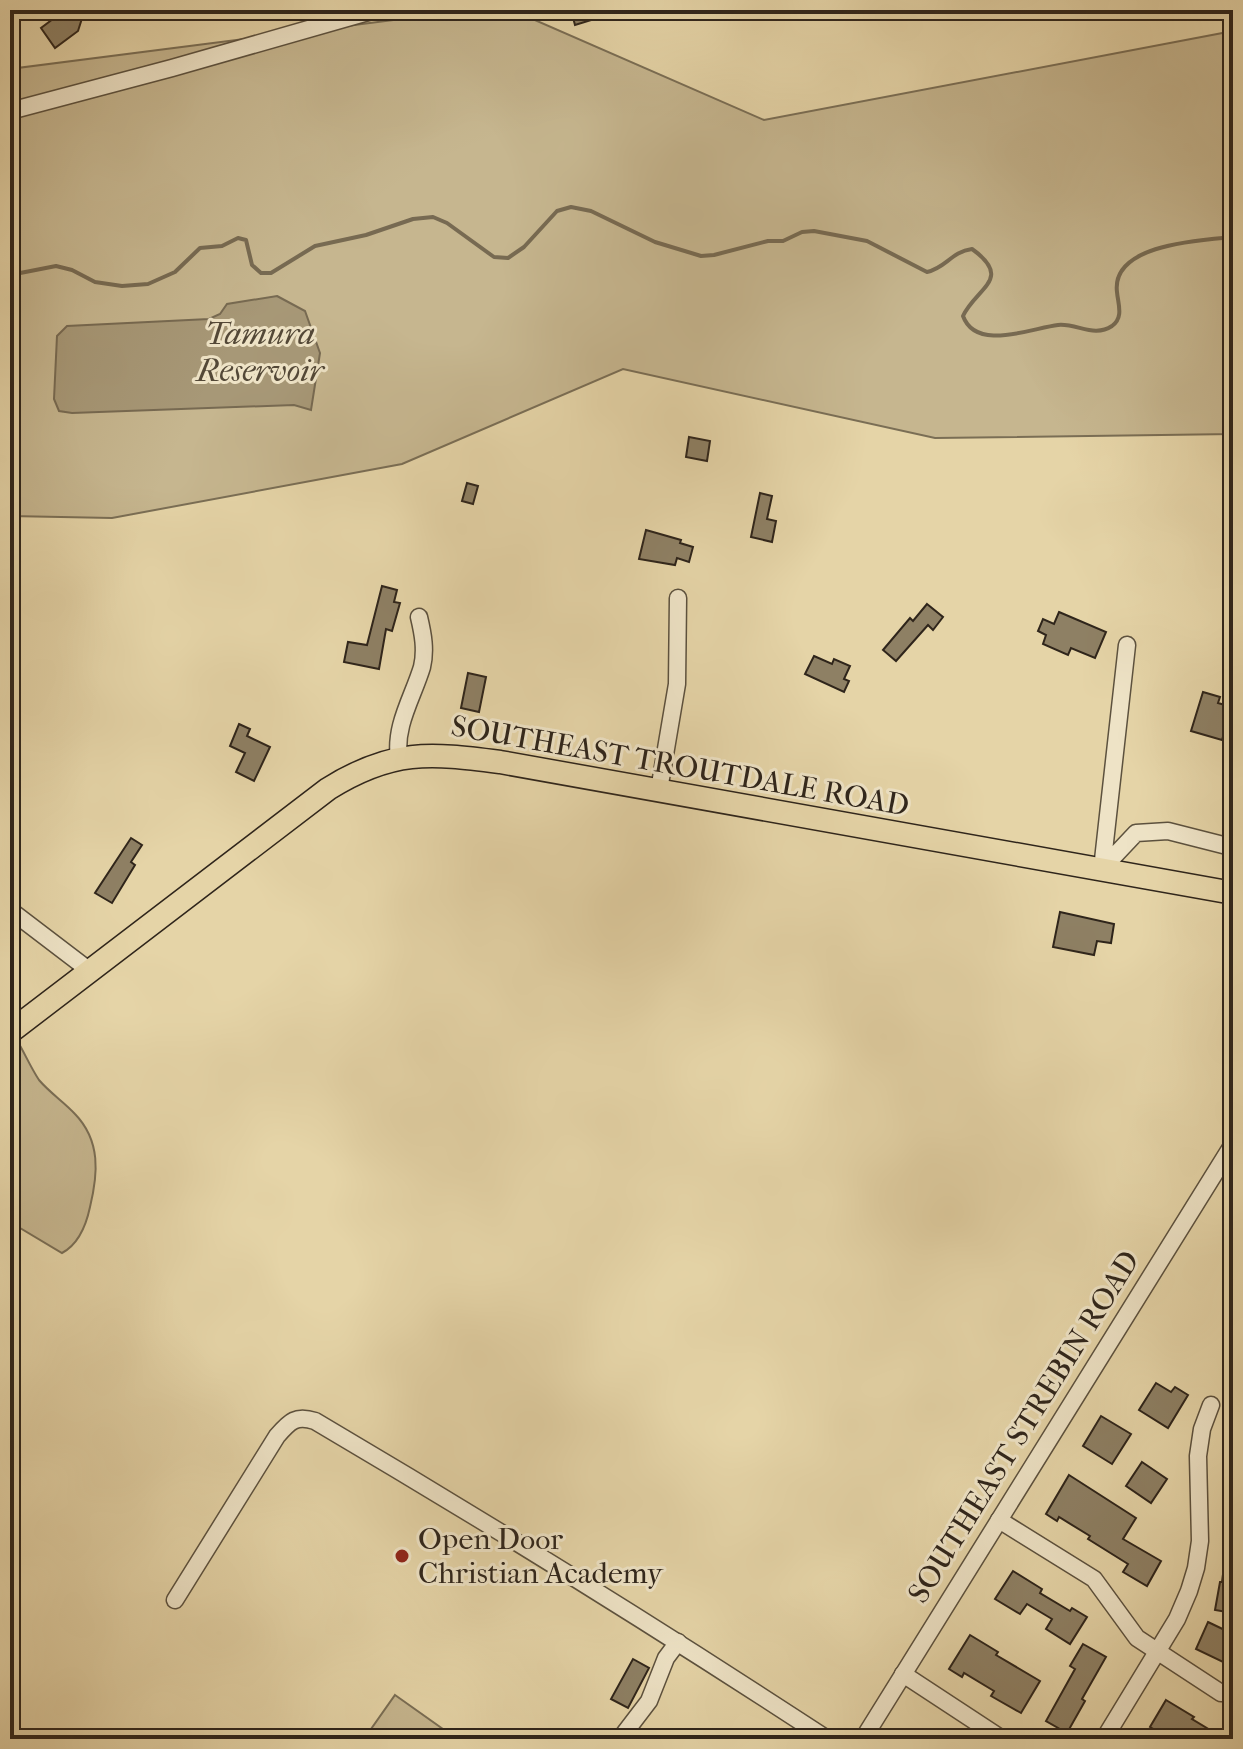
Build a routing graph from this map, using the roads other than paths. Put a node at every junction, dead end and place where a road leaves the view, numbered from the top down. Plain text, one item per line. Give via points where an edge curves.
1 (375, 10) edge
2 (10, 111) edge
3 (678, 598) dead end
4 (419, 617) dead end
5 (1127, 645) dead end
6 (399, 758) junction
7 (659, 790) junction
8 (1233, 845) edge
9 (1102, 869) junction
10 (1233, 893) edge
11 (10, 910) edge
12 (90, 971) junction
13 (13, 1026) edge
14 (1233, 1144) edge
15 (1211, 1405) dead end
16 (999, 1520) junction
17 (175, 1600) dead end
18 (678, 1642) junction
19 (1157, 1651) junction
20 (903, 1674) junction
21 (1221, 1693) dead end
22 (620, 1739) edge
23 (827, 1739) edge
24 (863, 1739) edge
25 (1002, 1739) edge
26 (1104, 1739) edge

1 - 2 street
3 - 7 street via 677,684
4 - 6 street via 423,664 399,733
5 - 9 street
6 - 7 main road, SOUTHEAST TROUTDALE ROAD via 443,755 500,762
6 - 12 main road, SOUTHEAST TROUTDALE ROAD via 366,768 328,789
7 - 9 main road, SOUTHEAST TROUTDALE ROAD
8 - 9 street via 1168,831 1136,833
9 - 10 main road, SOUTHEAST TROUTDALE ROAD
11 - 12 street
12 - 13 main road, SOUTHEAST TROUTDALE ROAD
14 - 16 street, SOUTHEAST STREBIN ROAD
15 - 19 street via 1198,1456 1196,1568 1177,1619
16 - 19 street via 1094,1579 1137,1638
16 - 20 street, SOUTHEAST STREBIN ROAD
17 - 18 street via 277,1436 301,1417 414,1479
18 - 22 street via 649,1701
18 - 23 street
19 - 21 street
19 - 26 street
20 - 24 street, SOUTHEAST STREBIN ROAD
20 - 25 street

